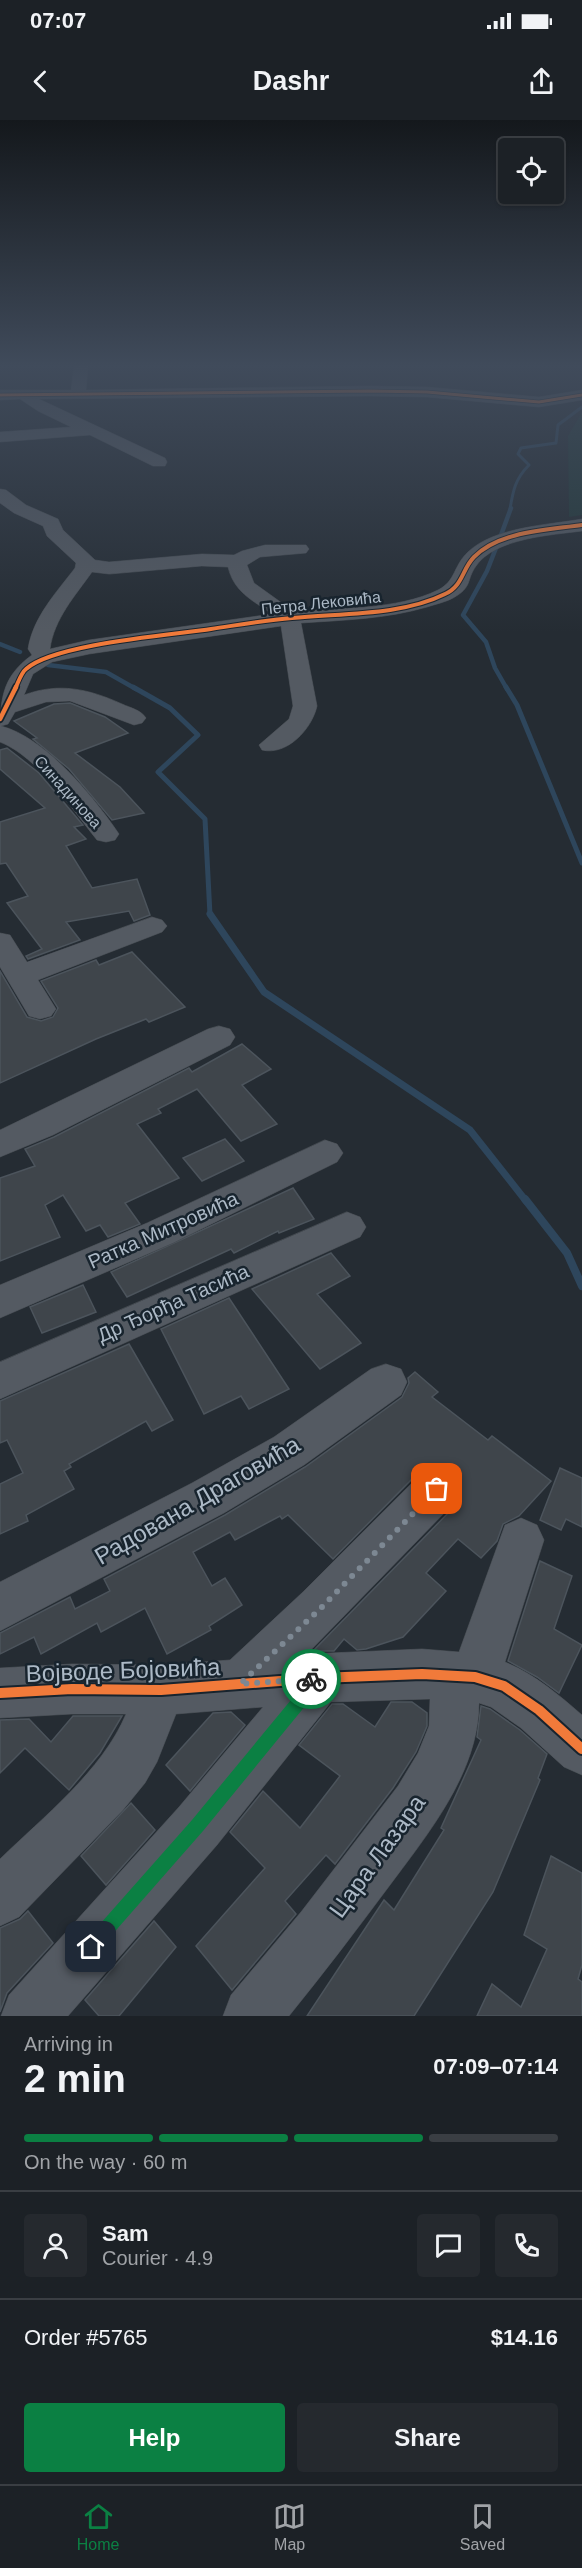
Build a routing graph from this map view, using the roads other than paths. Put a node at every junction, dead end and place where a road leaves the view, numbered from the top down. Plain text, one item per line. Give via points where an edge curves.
1 (146, 454) edge
2 (159, 462) dead end
3 (0, 494) edge
4 (582, 525) edge
5 (299, 549) dead end
6 (239, 561) junction
7 (86, 565) junction
8 (289, 618) junction
9 (45, 657) junction
10 (3, 712) edge
11 (134, 718) dead end
12 (0, 733) edge
13 (272, 745) dead end
14 (106, 834) dead end
15 (152, 926) dead end
16 (0, 942) edge
17 (20, 976) junction
18 (40, 1009) dead end
19 (219, 1036) dead end
20 (0, 1144) edge
21 (325, 1154) dead end
22 (347, 1227) dead end
23 (0, 1302) edge
24 (0, 1381) edge
25 (387, 1382) dead end
26 (437, 1489) dead end
27 (521, 1539) dead end
28 (0, 1607) edge
29 (465, 1676) junction
30 (319, 1678) junction
31 (240, 1684) junction
32 (161, 1690) junction
33 (0, 1693) edge
34 (582, 1749) edge
35 (0, 1898) edge
36 (30, 2016) edge
37 (252, 2016) edge

1 - 2 street
3 - 7 street via 20,509 51,523 54,532
4 - 8 street, Петра Лековића via 497,542 466,565 461,582 444,595 381,611
5 - 6 street via 249,554
6 - 7 street via 109,568
6 - 8 street, Петра Лековића via 239,576 247,588
7 - 9 street via 44,627 39,648
8 - 9 street, Петра Лековића
8 - 13 street, Петра Лековића via 294,629 304,716
9 - 10 street, Петра Лековића via 24,670
10 - 11 street via 45,695 69,694
12 - 14 street, Синадинова via 20,742 50,767
15 - 17 street
16 - 17 street
17 - 18 street
19 - 20 street
21 - 23 street, Ратка Митровића via 160,1233
22 - 24 street, Др Ђорђа Тасића
25 - 28 street, Радована Драговића via 279,1457
26 - 31 street, Војводе Бојовића
27 - 29 street
29 - 30 street, Војводе Бојовића
29 - 34 street, Војводе Бојовића via 504,1686 539,1710
29 - 37 street, Цара Лазара via 454,1726 437,1770 417,1805
30 - 31 street, Војводе Бојовића
30 - 36 street via 198,1826
31 - 32 street, Војводе Бојовића
32 - 33 street, Војводе Бојовића
32 - 35 street via 127,1765

